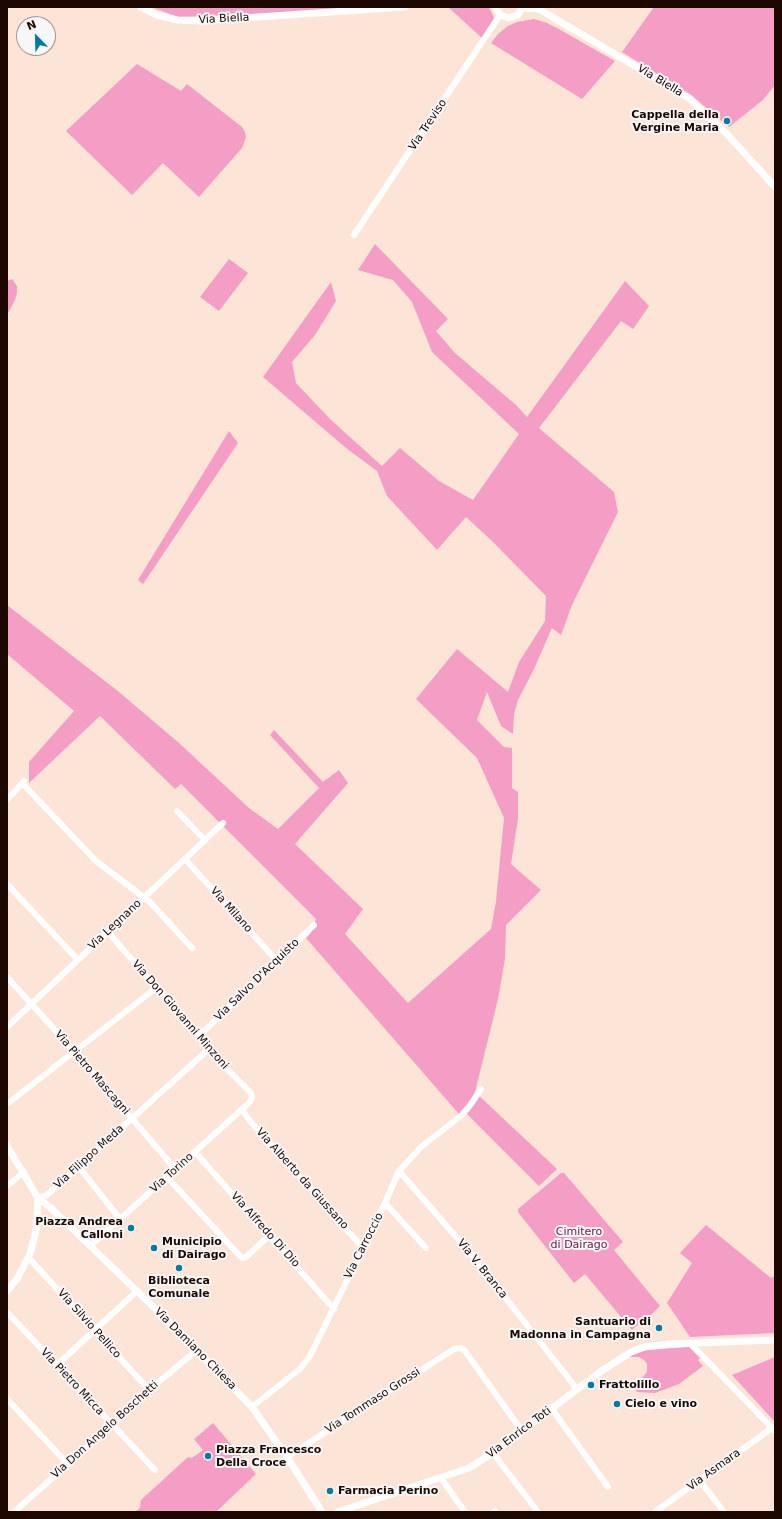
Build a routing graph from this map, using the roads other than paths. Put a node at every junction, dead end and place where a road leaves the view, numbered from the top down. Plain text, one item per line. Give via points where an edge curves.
1 (141, 7) edge
2 (405, 7) edge
3 (496, 7) edge
4 (523, 7) edge
5 (500, 15) junction
6 (775, 187) edge
7 (354, 235) dead end
8 (7, 800) edge
9 (177, 811) dead end
10 (223, 823) dead end
11 (205, 840) junction
12 (184, 859) junction
13 (7, 884) edge
14 (144, 898) junction
15 (314, 925) dead end
16 (108, 932) junction
17 (192, 948) dead end
18 (78, 960) junction
19 (277, 961) junction
20 (7, 977) edge
21 (156, 988) junction
22 (31, 1004) junction
23 (7, 1027) edge
24 (199, 1036) junction
25 (209, 1049) junction
26 (74, 1051) junction
27 (481, 1089) dead end
28 (252, 1098) joint
29 (7, 1104) edge
30 (242, 1108) junction
31 (131, 1119) junction
32 (7, 1146) edge
33 (195, 1152) junction
34 (78, 1167) junction
35 (176, 1170) junction
36 (399, 1171) junction
37 (24, 1172) junction
38 (167, 1177) junction
39 (7, 1186) edge
40 (38, 1198) junction
41 (385, 1203) junction
42 (120, 1219) junction
43 (270, 1235) junction
44 (90, 1246) junction
45 (363, 1248) junction
46 (426, 1248) dead end
47 (29, 1258) junction
48 (7, 1291) edge
49 (137, 1291) junction
50 (334, 1309) junction
51 (7, 1312) edge
52 (95, 1330) junction
53 (775, 1340) edge
54 (690, 1343) junction
55 (197, 1350) junction
56 (57, 1365) junction
57 (578, 1389) junction
58 (149, 1390) junction
59 (7, 1399) edge
60 (252, 1407) junction
61 (552, 1409) junction
62 (112, 1425) junction
63 (773, 1429) edge
64 (522, 1431) junction
65 (493, 1453) junction
66 (287, 1457) junction
67 (68, 1464) junction
68 (155, 1470) dead end
69 (441, 1478) junction
70 (700, 1481) junction
71 (608, 1487) dead end
72 (14, 1512) edge
73 (322, 1512) edge
74 (338, 1512) edge
75 (465, 1512) edge
76 (538, 1512) edge
77 (656, 1512) edge
78 (724, 1512) edge

1 - 2 street, Via Biella via 157,15 177,20 200,21
3 - 5 street
4 - 5 street via 514,18
4 - 6 street, Via Biella via 539,9 689,98 728,134
5 - 7 street, Via Treviso
8 - 14 street via 23,782 96,861
9 - 11 street
10 - 11 street, Via Legnano
11 - 12 street, Via Legnano
12 - 14 street, Via Legnano
12 - 19 street, Via Milano
13 - 18 street
14 - 16 street, Via Legnano
14 - 17 street
15 - 19 street, Via Salvo D'Acquisto
16 - 18 street, Via Legnano
16 - 21 street, Via Don Giovanni Minzoni
18 - 22 street, Via Legnano
19 - 24 street, Via Salvo D'Acquisto
20 - 22 street, Via Pietro Mascagni
21 - 24 street, Via Don Giovanni Minzoni
21 - 26 street
22 - 23 street, Via Legnano
22 - 26 street, Via Pietro Mascagni
24 - 25 street, Via Don Giovanni Minzoni
25 - 28 street, Via Don Giovanni Minzoni via 251,1093
25 - 31 street, Via Filippo Meda
26 - 29 street
26 - 31 street, Via Pietro Mascagni
27 - 36 street, Via Carroccio via 462,1115 421,1147
28 - 30 street, Via Torino
30 - 33 street, Via Torino
30 - 45 street, Via Alberto da Giussano
31 - 34 street, Via Filippo Meda
31 - 35 street, Via Pietro Mascagni
32 - 37 street, Via Damiano Chiesa
33 - 35 street, Via Torino
33 - 43 street, Via Alfredo Di Dio
34 - 40 street, Via Filippo Meda via 47,1195
34 - 42 street
35 - 38 street, Via Torino
36 - 41 street, Via Carroccio
36 - 57 street, Via V. Branca via 471,1254
37 - 39 street
37 - 40 street, Via Damiano Chiesa
38 - 42 street, Via Torino
38 - 43 street via 243,1258
40 - 44 street, Via Damiano Chiesa
40 - 47 street via 36,1231
41 - 45 street, Via Carroccio
41 - 46 street
42 - 44 street, Via Torino
43 - 50 street, Via Alfredo Di Dio
44 - 49 street, Via Damiano Chiesa
45 - 50 street, Via Carroccio
47 - 48 street
47 - 52 street, Via Silvio Pellico
49 - 52 street
49 - 55 street, Via Damiano Chiesa
50 - 60 street, Via Carroccio via 310,1356 300,1369
51 - 56 street, Via Pietro Micca
52 - 56 street
52 - 58 street, Via Silvio Pellico
53 - 54 street, Via Enrico Toti
54 - 57 street, Via Enrico Toti via 644,1347 631,1352
54 - 63 street
55 - 58 street, Via Don Angelo Boschetti
55 - 60 street, Via Damiano Chiesa
56 - 62 street, Via Pietro Micca
57 - 61 street, Via Enrico Toti
58 - 62 street, Via Don Angelo Boschetti
59 - 67 street
60 - 66 street, Via Damiano Chiesa
61 - 64 street, Via Enrico Toti
61 - 71 street
62 - 67 street, Via Don Angelo Boschetti
62 - 68 street, Via Pietro Micca
63 - 70 street, Via Asmara
64 - 65 street, Via Enrico Toti
64 - 66 street, Via Tommaso Grossi via 461,1348 448,1352
65 - 69 street, Via Enrico Toti via 469,1468
65 - 76 street
66 - 73 street, Via Damiano Chiesa
67 - 72 street, Via Don Angelo Boschetti
69 - 74 street, Via Enrico Toti
69 - 75 street
70 - 77 street, Via Asmara
70 - 78 street

